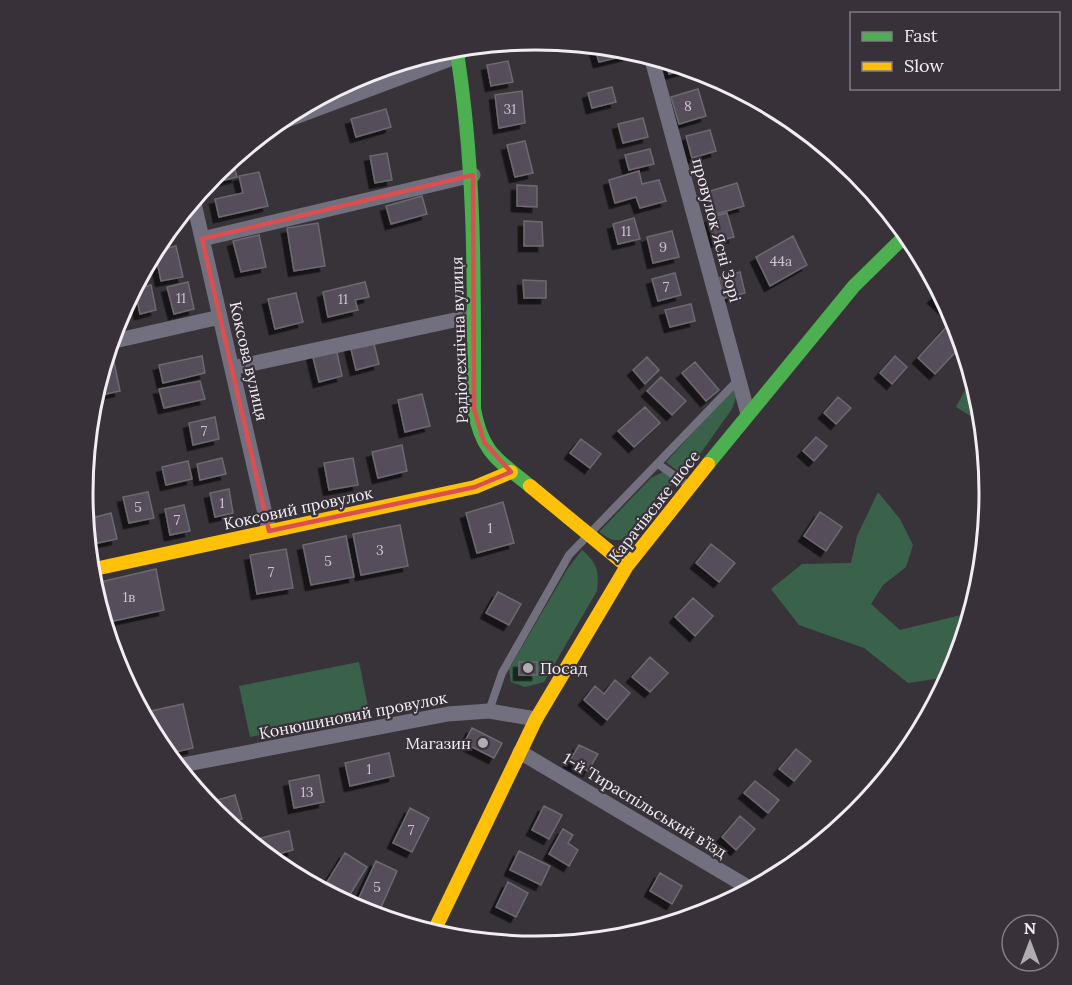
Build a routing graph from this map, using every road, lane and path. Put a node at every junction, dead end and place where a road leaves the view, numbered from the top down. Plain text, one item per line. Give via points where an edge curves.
1 (458, 57) edge
2 (424, 64) edge
3 (654, 66) edge
4 (320, 106) edge
5 (473, 175) junction
6 (195, 210) edge
7 (202, 239) junction
8 (900, 241) edge
9 (473, 316) junction
10 (220, 317) junction
11 (121, 340) edge
12 (232, 368) junction
13 (739, 378) junction
14 (748, 414) junction
15 (658, 464) junction
16 (511, 472) junction
17 (690, 486) junction
18 (269, 531) junction
19 (588, 535) junction
20 (627, 566) junction
21 (100, 568) edge
22 (489, 711) junction
23 (536, 719) junction
24 (520, 752) junction
25 (187, 764) edge
26 (740, 886) edge
27 (437, 924) edge

1 - 5 main road, Радіотехнічна вулиця
2 - 4 street
3 - 13 street, провулок Ясні Зорі
5 - 7 street
5 - 9 main road, Радіотехнічна вулиця
6 - 7 street, Коксова вулиця
7 - 10 street, Коксова вулиця
8 - 14 main road, Карачівське шосе via 854,286
9 - 12 street
9 - 16 main road, Радіотехнічна вулиця via 474,409 478,430 491,454
10 - 11 street
10 - 12 street, Коксова вулиця
12 - 18 street, Коксова вулиця
13 - 14 street, провулок Ясні Зорі
13 - 15 lane
14 - 17 main road, Карачівське шосе
15 - 17 lane
15 - 19 lane
16 - 18 main road, Коксовий провулок via 475,487
16 - 19 main road, Радіотехнічна вулиця
17 - 20 main road, Карачівське шосе
18 - 21 main road, Коксовий провулок
19 - 20 main road, Радіотехнічна вулиця
19 - 22 lane via 569,555 502,673
20 - 23 main road, Карачівське шосе
22 - 23 street, Конюшиновий провулок
22 - 25 street, Конюшиновий провулок via 448,714
23 - 24 main road, Карачівське шосе
24 - 26 street, 1-й Тираспільський в’їзд
24 - 27 main road, Карачівське шосе

